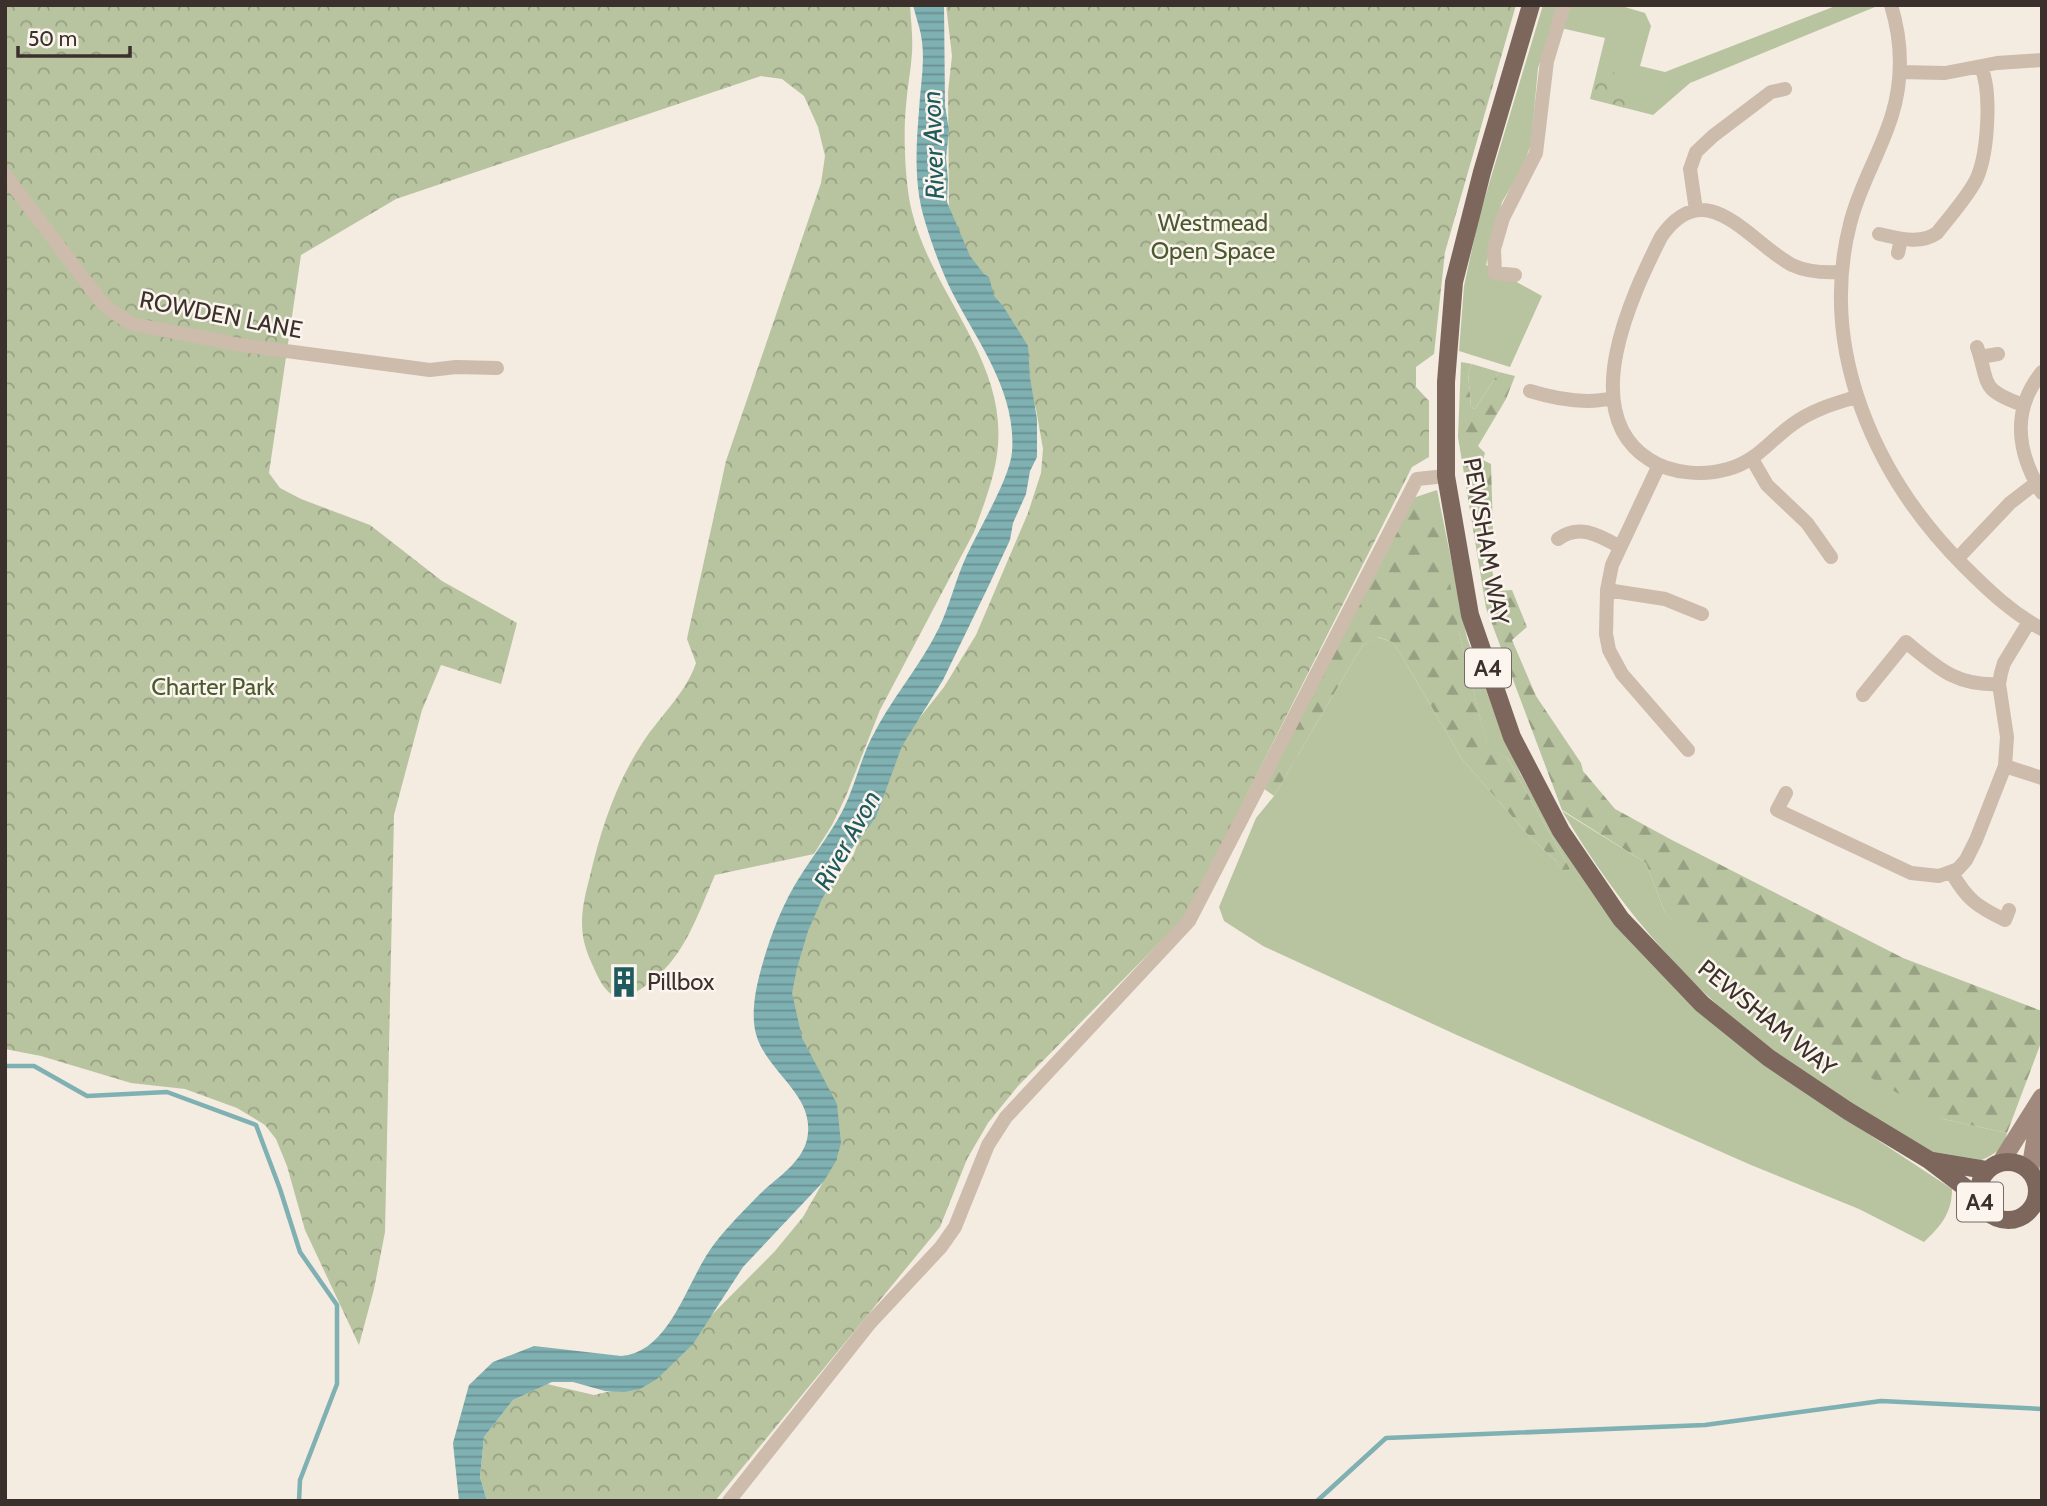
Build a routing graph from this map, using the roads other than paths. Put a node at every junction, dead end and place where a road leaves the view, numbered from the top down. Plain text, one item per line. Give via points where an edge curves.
1 (1531, 5) edge
2 (1564, 5) edge
3 (1891, 5) edge
4 (2042, 61) edge
5 (1981, 67) junction
6 (1900, 72) junction
7 (1779, 87) dead end
8 (5, 174) edge
9 (1696, 211) junction
10 (1879, 234) dead end
11 (1840, 272) junction
12 (1515, 275) dead end
13 (1998, 354) dead end
14 (497, 368) dead end
15 (2042, 372) edge
16 (1530, 391) dead end
17 (1856, 397) junction
18 (1612, 398) junction
19 (2023, 405) junction
20 (1752, 459) junction
21 (1658, 465) junction
22 (1446, 475) junction
23 (2039, 488) edge
24 (1558, 539) dead end
25 (1620, 547) junction
26 (1831, 557) dead end
27 (1957, 559) junction
28 (1607, 590) junction
29 (1695, 606) dead end
30 (2035, 626) edge
31 (1999, 684) junction
32 (1863, 695) dead end
33 (1688, 750) dead end
34 (2005, 766) junction
35 (2042, 778) edge
36 (1786, 793) dead end
37 (1952, 873) junction
38 (2005, 919) dead end
39 (2042, 1099) edge
40 (1929, 1160) junction
41 (1994, 1166) junction
42 (2037, 1184) edge
43 (1979, 1198) junction
44 (2033, 1216) edge
45 (729, 1501) edge

1 - 22 main road, PEWSHAM WAY / A4 via 1454,282 1446,382
2 - 12 street via 1547,61 1536,153 1503,218 1494,249 1495,273
3 - 6 street
4 - 5 street
5 - 6 street via 1945,73
5 - 10 street via 1987,115 1975,181 1937,233 1900,246
6 - 11 street via 1892,117 1850,222
7 - 9 street via 1696,152 1690,169
8 - 14 street, ROWDEN LANE via 99,299 132,324 368,363 430,370
9 - 11 street via 1725,215 1802,269
9 - 18 street via 1669,226 1649,262 1619,340
11 - 17 street via 1843,339
13 - 19 street via 1979,352 1988,386
15 - 19 street
16 - 18 street via 1574,400
17 - 20 street via 1809,414
17 - 27 street via 1874,441 1907,499
18 - 21 street via 1629,441
19 - 23 street via 2020,433
20 - 21 street via 1718,471
20 - 26 street via 1768,485 1807,523
21 - 25 street
22 - 40 main road, PEWSHAM WAY / A4 via 1470,615 1512,737 1561,831 1622,919 1702,1004 1769,1058
22 - 45 street via 1418,479 1189,920 1006,1117 988,1145 955,1227 941,1247 870,1323
23 - 27 street via 2010,503
24 - 25 street via 1587,531
25 - 28 street
27 - 30 street via 1991,593
28 - 29 street
28 - 33 street via 1605,624 1612,658 1635,691 1677,729
30 - 31 street via 2004,663
31 - 32 street via 1956,679 1910,637
31 - 34 street via 2007,737
34 - 35 street
34 - 37 street via 1970,854
36 - 37 street via 1774,809 1911,873 1932,877
37 - 38 street via 1970,900
39 - 41 street
39 - 42 street
40 - 41 main road, PEWSHAM WAY / A4
40 - 43 main road, PEWSHAM WAY / A4
41 - 42 main road, A4 via 2017,1163
41 - 43 main road, A4 via 1980,1178
42 - 44 main road, A4
43 - 44 main road, A4 via 1997,1218

